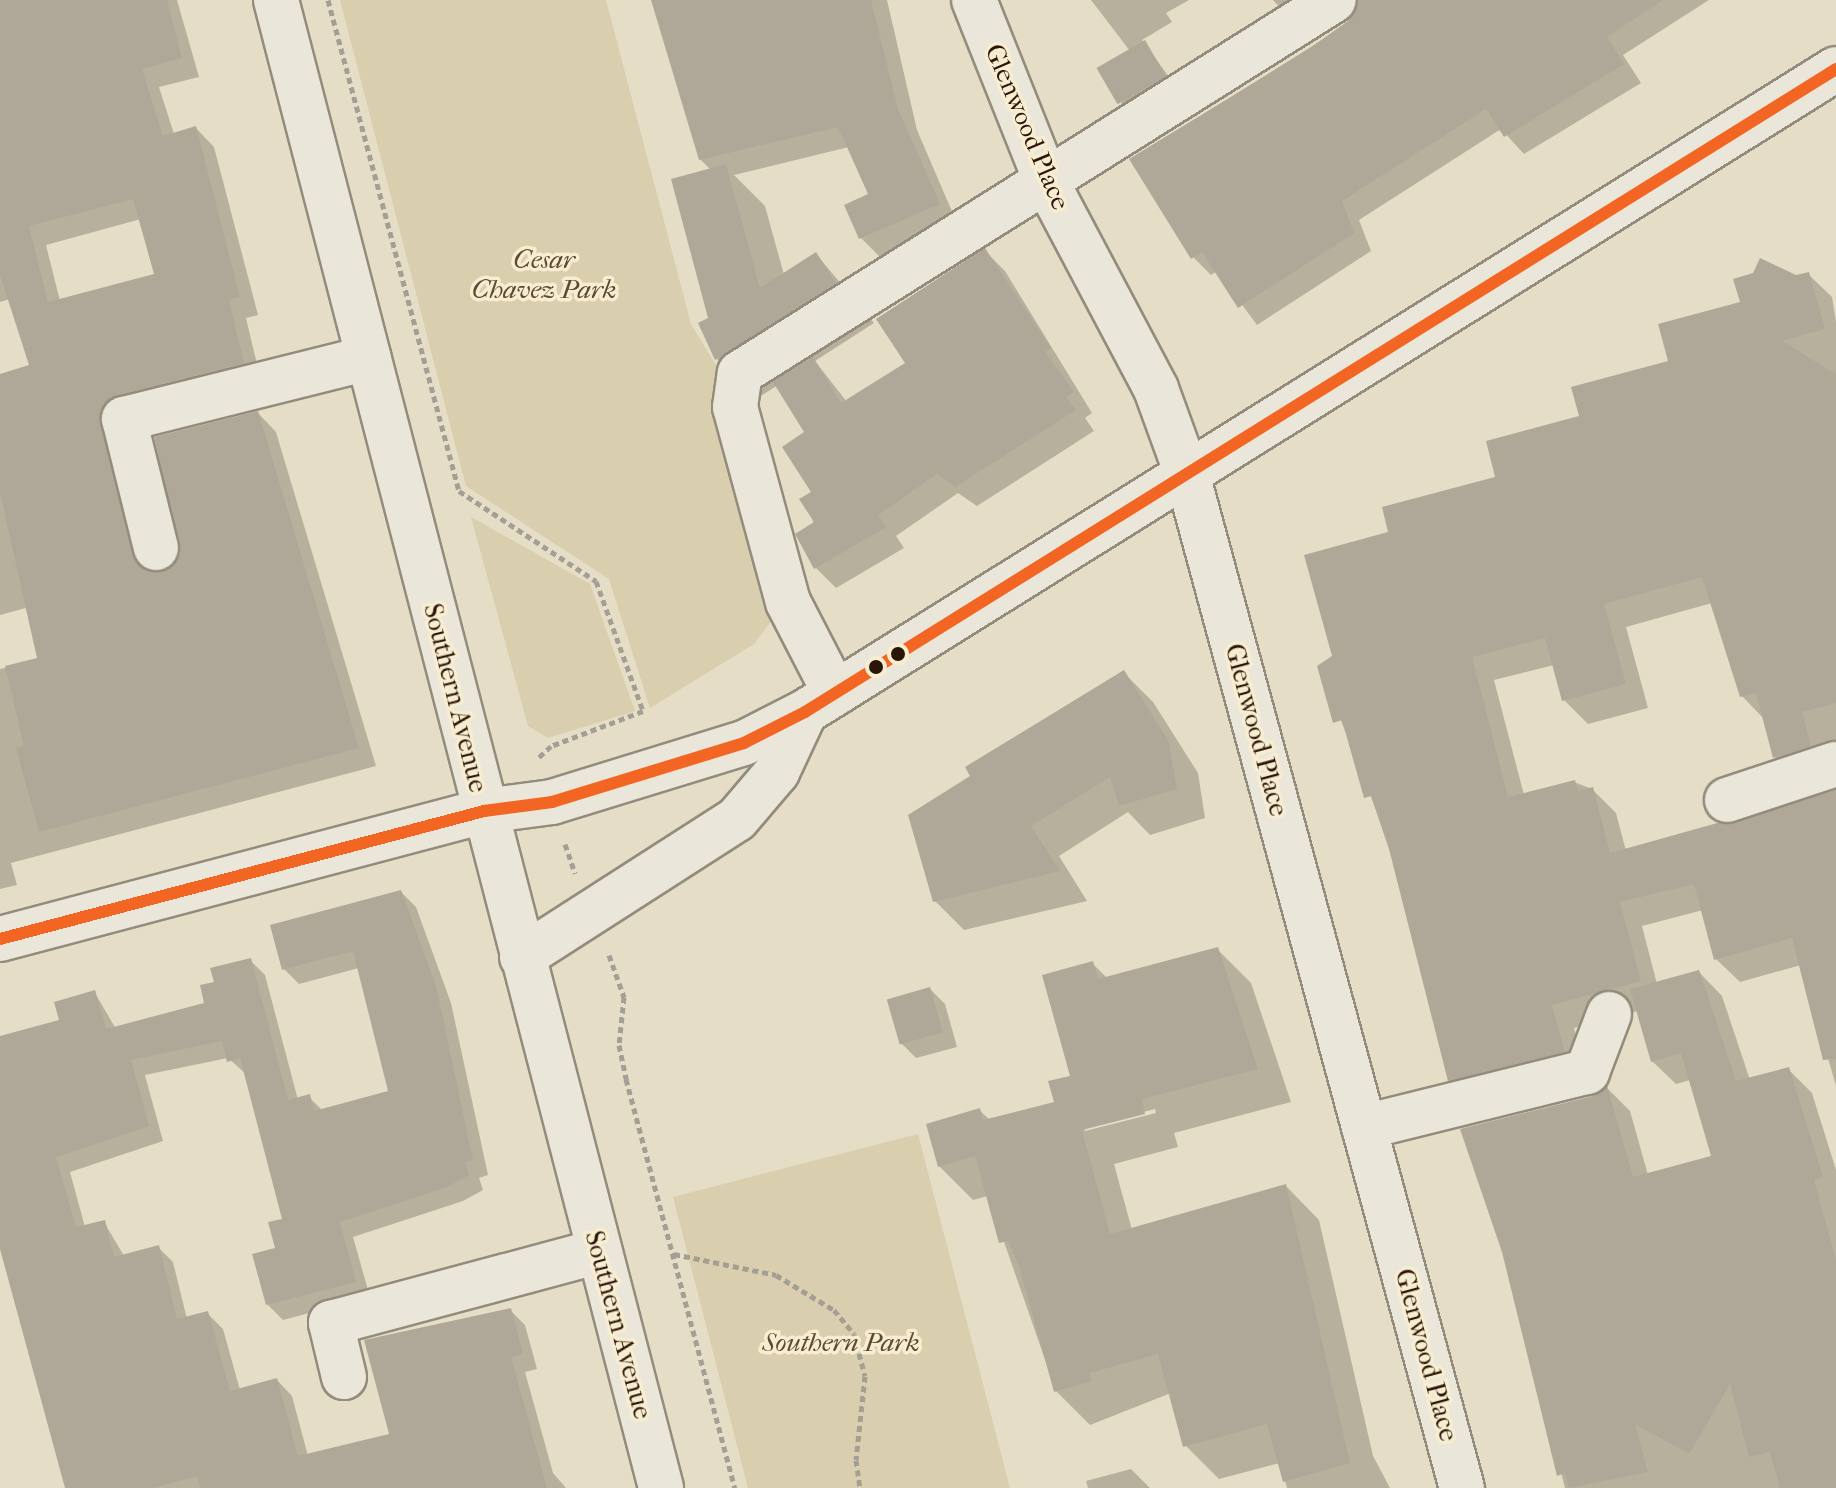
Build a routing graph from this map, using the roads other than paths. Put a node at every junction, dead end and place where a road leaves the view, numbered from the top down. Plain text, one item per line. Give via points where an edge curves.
1 (276, 0) edge
2 (974, 0) edge
3 (1334, 0) edge
4 (1836, 69) edge
5 (1046, 181) junction
6 (368, 358) junction
7 (1187, 474) junction
8 (156, 548) dead end
9 (820, 702) junction
10 (1836, 764) edge
11 (1727, 800) dead end
12 (484, 811) junction
13 (0, 939) edge
14 (522, 957) junction
15 (1609, 1014) dead end
16 (1364, 1127) junction
17 (599, 1251) junction
18 (344, 1377) dead end
19 (661, 1488) edge
20 (1462, 1488) edge

1 - 6 street, Southern Avenue
2 - 5 street, Glenwood Place
3 - 5 street
4 - 7 street
5 - 7 street, Glenwood Place via 1156,389
5 - 9 street via 740,373 733,388 788,602
6 - 8 street via 124,419
6 - 12 street, Southern Avenue
7 - 9 street
7 - 16 street, Glenwood Place
9 - 12 street via 676,769 552,802
9 - 14 street via 777,772 737,819
10 - 11 street
12 - 13 street
12 - 14 street, Southern Avenue
14 - 17 street, Southern Avenue
15 - 16 street via 1587,1072
16 - 20 street, Glenwood Place
17 - 18 street via 331,1323
17 - 19 street, Southern Avenue

